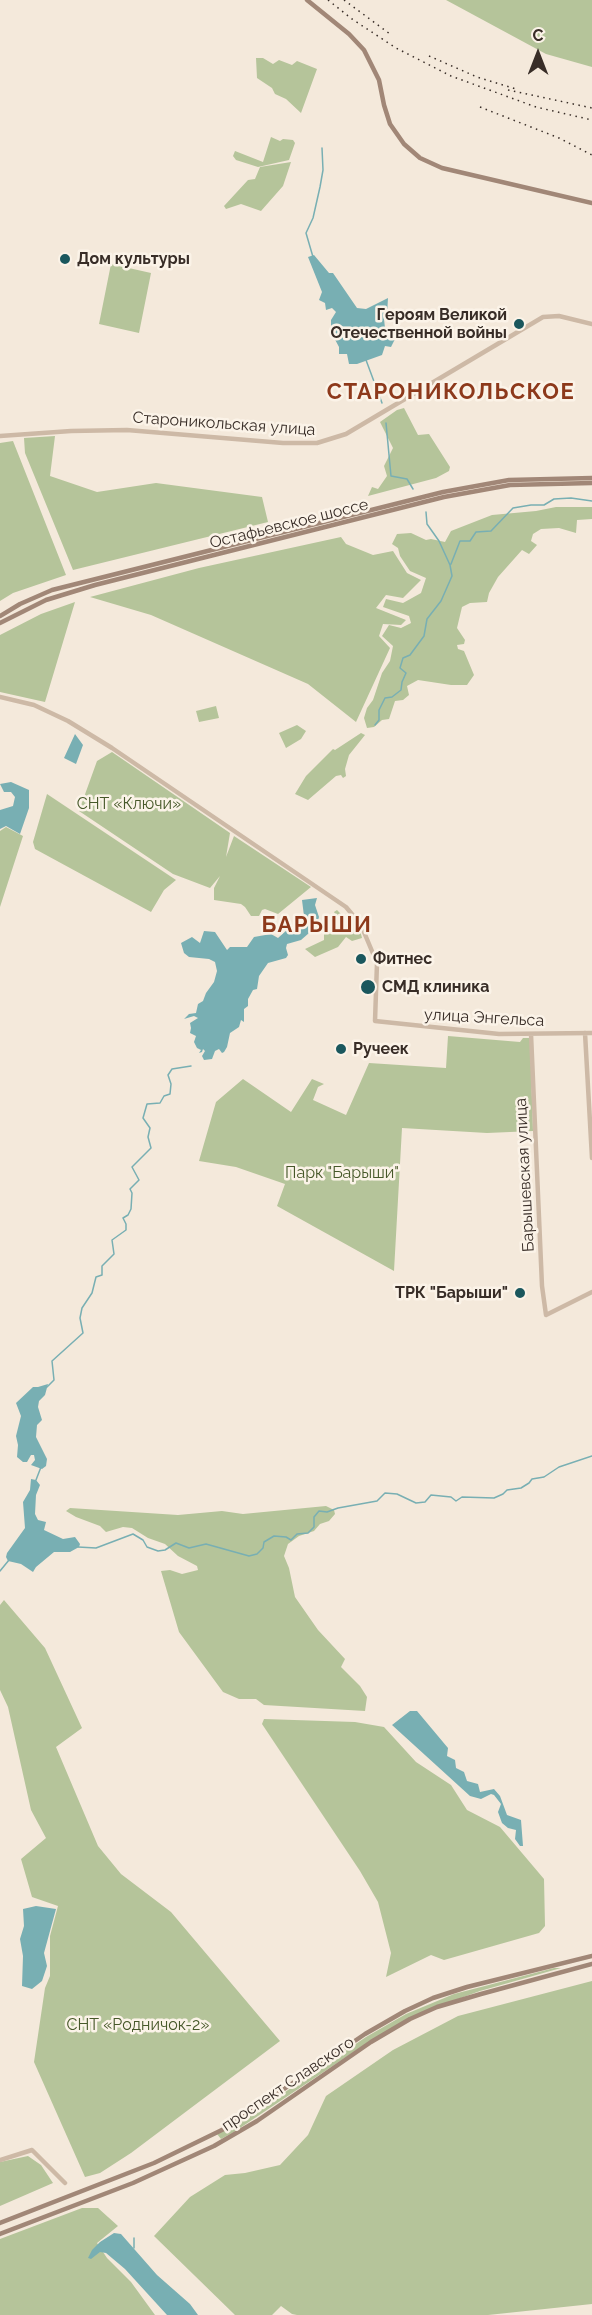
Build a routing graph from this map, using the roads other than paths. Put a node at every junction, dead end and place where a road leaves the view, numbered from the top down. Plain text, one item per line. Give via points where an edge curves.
1 (307, 0) edge
2 (592, 203) edge
3 (592, 324) edge
4 (0, 436) edge
5 (592, 478) edge
6 (592, 483) edge
7 (0, 616) edge
8 (0, 623) edge
9 (0, 697) edge
10 (585, 1033) junction
11 (592, 1033) edge
12 (531, 1034) junction
13 (592, 1158) edge
14 (592, 1292) edge
15 (592, 1956) edge
16 (592, 1964) edge
17 (0, 2160) edge
18 (65, 2184) dead end
19 (0, 2223) edge
20 (0, 2234) edge

1 - 2 main road via 364,50 377,74 390,124 420,158 451,170
3 - 4 street, Староникольская улица via 559,315 543,317 346,434 317,443 127,430
5 - 7 main road, Остафьевское шоссе via 509,480 443,492 52,590
6 - 8 main road, Остафьевское шоссе via 510,485 444,497 95,585 46,600
9 - 12 street, улица Энгельса via 34,705 68,721 345,907 361,925 377,963 375,1021
10 - 11 street, улица Энгельса
10 - 12 street, улица Энгельса
10 - 13 street
12 - 14 street, Барышевская улица via 546,1316
15 - 19 main road, проспект Славского via 467,1987 414,2006 221,2130 154,2163
16 - 20 main road, проспект Славского via 470,1997 410,2019 214,2146 133,2183
17 - 18 street via 33,2150

